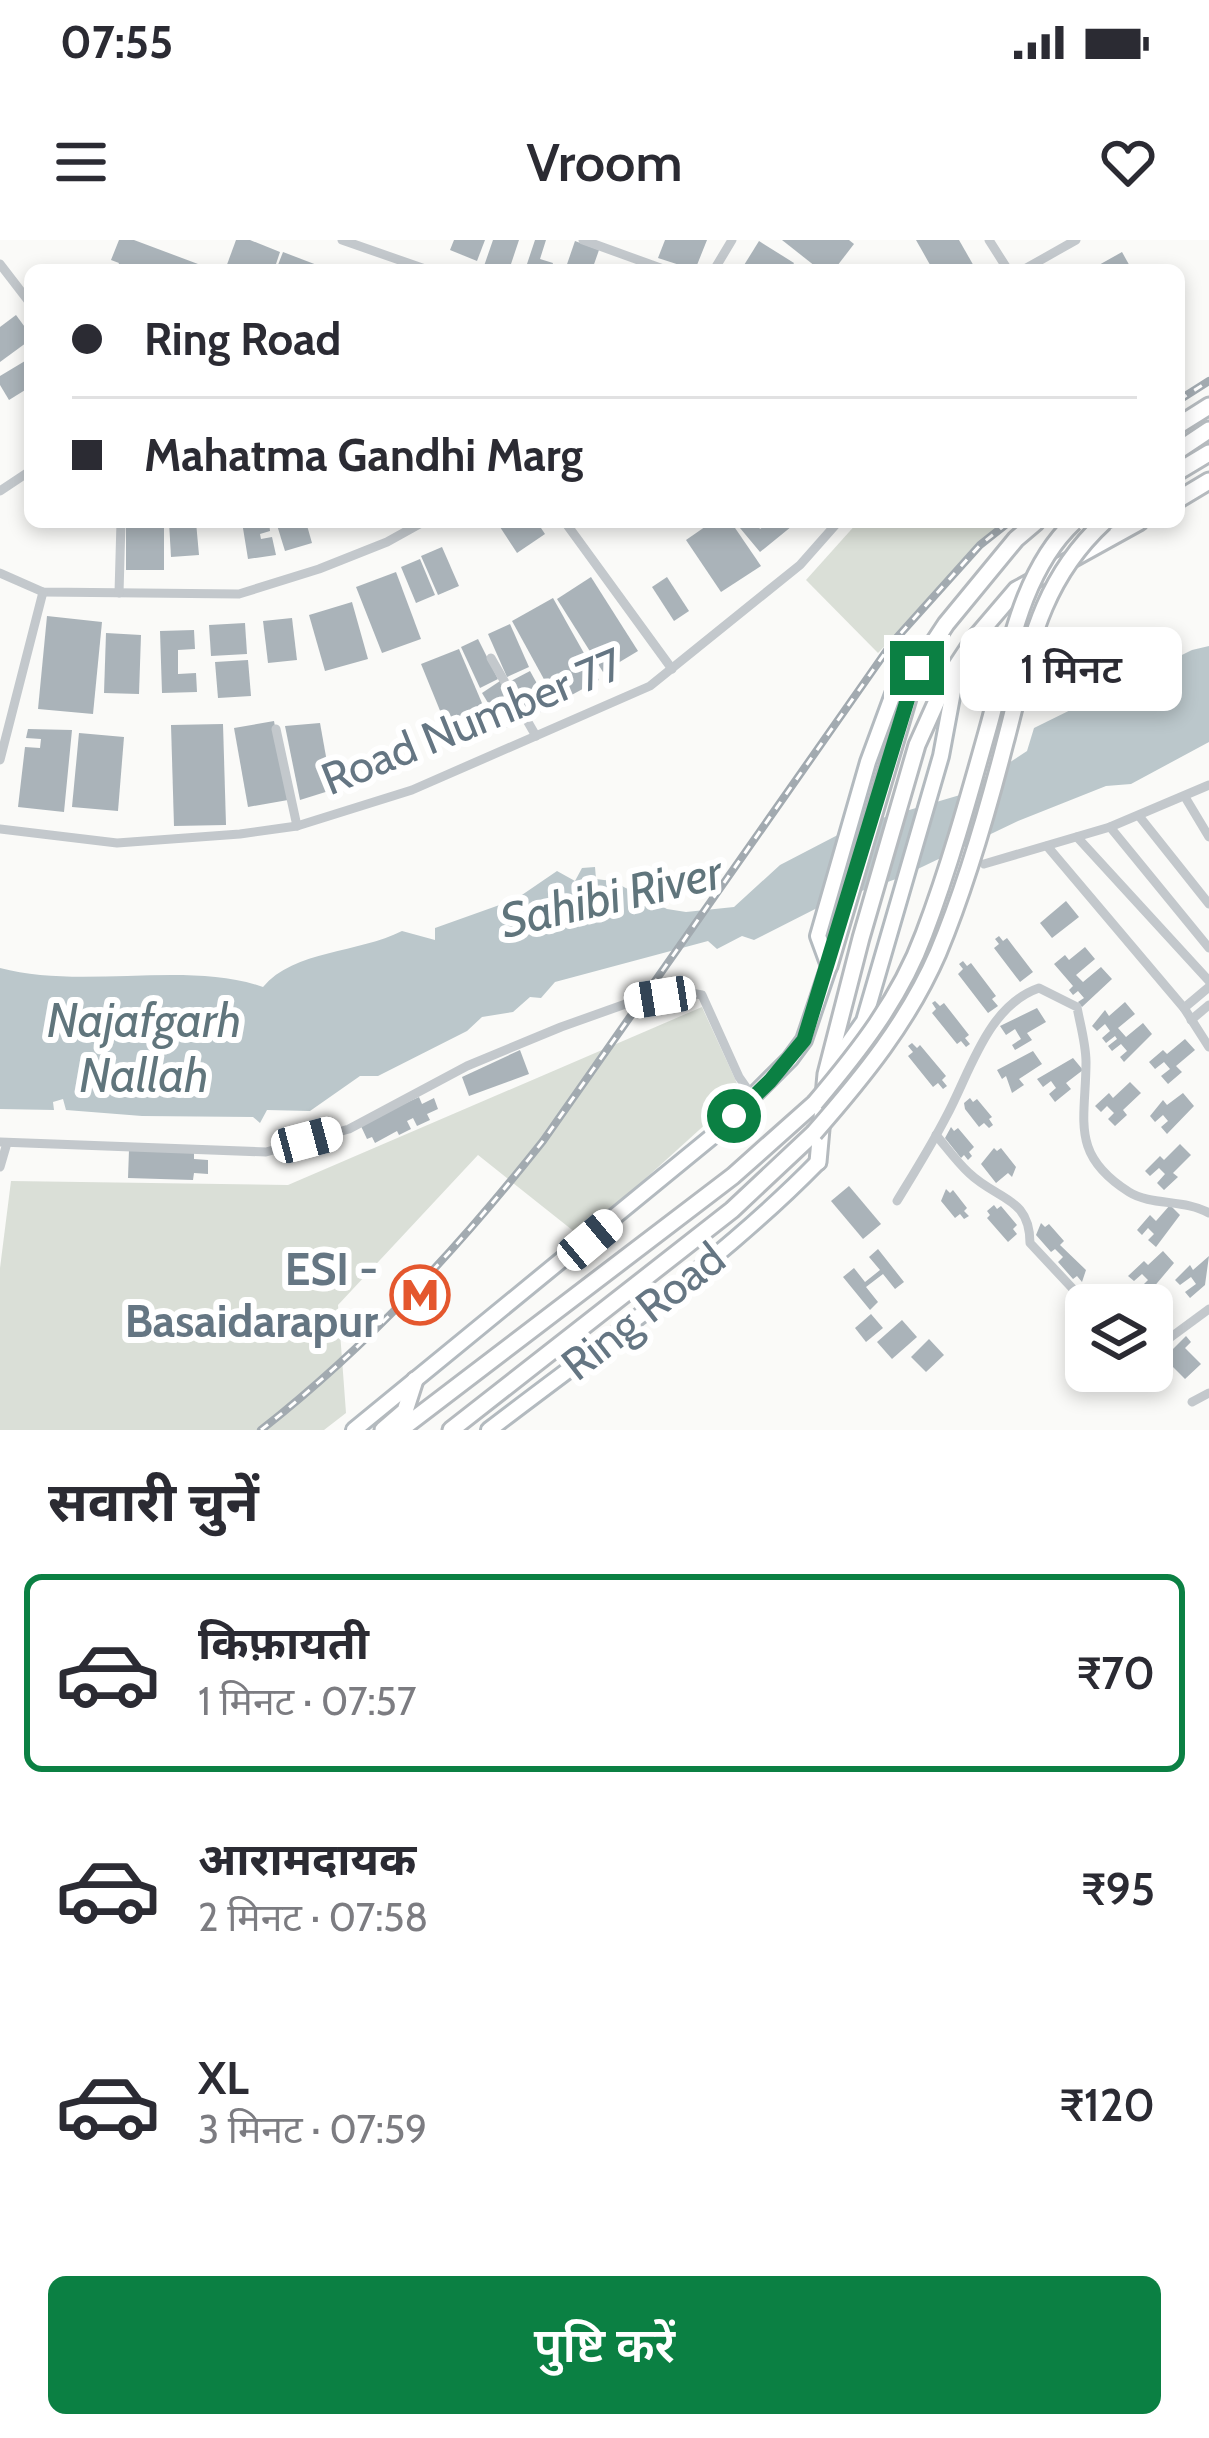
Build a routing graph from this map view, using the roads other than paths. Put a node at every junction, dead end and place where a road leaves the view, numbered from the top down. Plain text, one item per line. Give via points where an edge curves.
1 (342, 240) edge
2 (583, 240) edge
3 (1076, 240) edge
4 (0, 264) edge
5 (411, 264) edge
6 (649, 264) edge
7 (1033, 264) edge
8 (24, 295) edge
9 (122, 528) edge
10 (412, 528) edge
11 (569, 528) edge
12 (833, 528) edge
13 (1029, 528) edge
14 (1069, 528) edge
15 (1098, 528) edge
16 (1128, 528) edge
17 (0, 573) edge
18 (43, 592) junction
19 (118, 592) junction
20 (925, 654) junction
21 (491, 658) dead end
22 (957, 665) junction
23 (672, 669) junction
24 (276, 728) dead end
25 (536, 736) junction
26 (0, 760) edge
27 (1209, 785) edge
28 (1184, 797) junction
29 (1139, 816) junction
30 (297, 826) junction
31 (1110, 827) junction
32 (0, 830) edge
33 (1077, 837) junction
34 (1209, 837) edge
35 (1047, 845) junction
36 (984, 864) dead end
37 (1209, 904) edge
38 (1209, 948) edge
39 (829, 966) junction
40 (1209, 984) edge
41 (1209, 1005) edge
42 (1184, 1008) junction
43 (1191, 1020) junction
44 (1209, 1047) edge
45 (826, 1074) junction
46 (754, 1096) junction
47 (936, 1135) junction
48 (3, 1142) edge
49 (818, 1162) joint
50 (0, 1167) edge
51 (897, 1201) dead end
52 (1209, 1213) edge
53 (1068, 1284) edge
54 (1209, 1310) edge
55 (1173, 1336) edge
56 (415, 1380) junction
57 (1209, 1393) edge
58 (1192, 1402) dead end
59 (354, 1430) edge
60 (383, 1430) edge
61 (400, 1430) edge
62 (451, 1430) edge
63 (489, 1430) edge

1 - 5 street
2 - 6 street
3 - 7 street
4 - 8 street
9 - 19 street
10 - 19 street via 239,594
11 - 23 street
12 - 23 street, Road Number 77 via 800,565
13 - 20 main road
14 - 61 main road, bridge via 1027,596 923,940 861,1050 733,1176
15 - 62 main road, bridge via 1076,550 1035,622 960,892 920,990 879,1059 793,1156 732,1210
16 - 22 main road via 1016,590
17 - 18 street
18 - 19 street
18 - 26 street
20 - 39 main road
20 - 39 main road via 896,686 862,781 818,936
21 - 25 street
22 - 45 main road via 917,745
22 - 45 main road via 940,756 864,1021
23 - 25 street, Road Number 77
24 - 30 street
25 - 30 street, Road Number 77 via 412,790
27 - 28 street
28 - 29 street
28 - 34 street
29 - 31 street
29 - 37 street
30 - 32 street, Road Number 77 via 117,843
31 - 33 street
31 - 38 street
33 - 35 street
33 - 40 street
35 - 36 street
35 - 42 street
39 - 46 main road, Ring Road via 804,1040
40 - 42 street
41 - 43 street
42 - 43 street
43 - 44 street
45 - 49 main road
46 - 48 street via 702,995 686,992 561,1027 466,1066 349,1129 266,1152
46 - 56 main road, Ring Road
47 - 51 street
47 - 52 street via 988,1031 1039,988 1077,1007 1087,1059 1083,1141 1099,1167 1133,1196
47 - 53 street via 967,1172 1021,1208 1030,1243
48 - 50 street
49 - 63 main road, Ring Road via 654,1307
54 - 55 street
56 - 59 main road, Ring Road
56 - 60 main road via 405,1411
57 - 58 street

